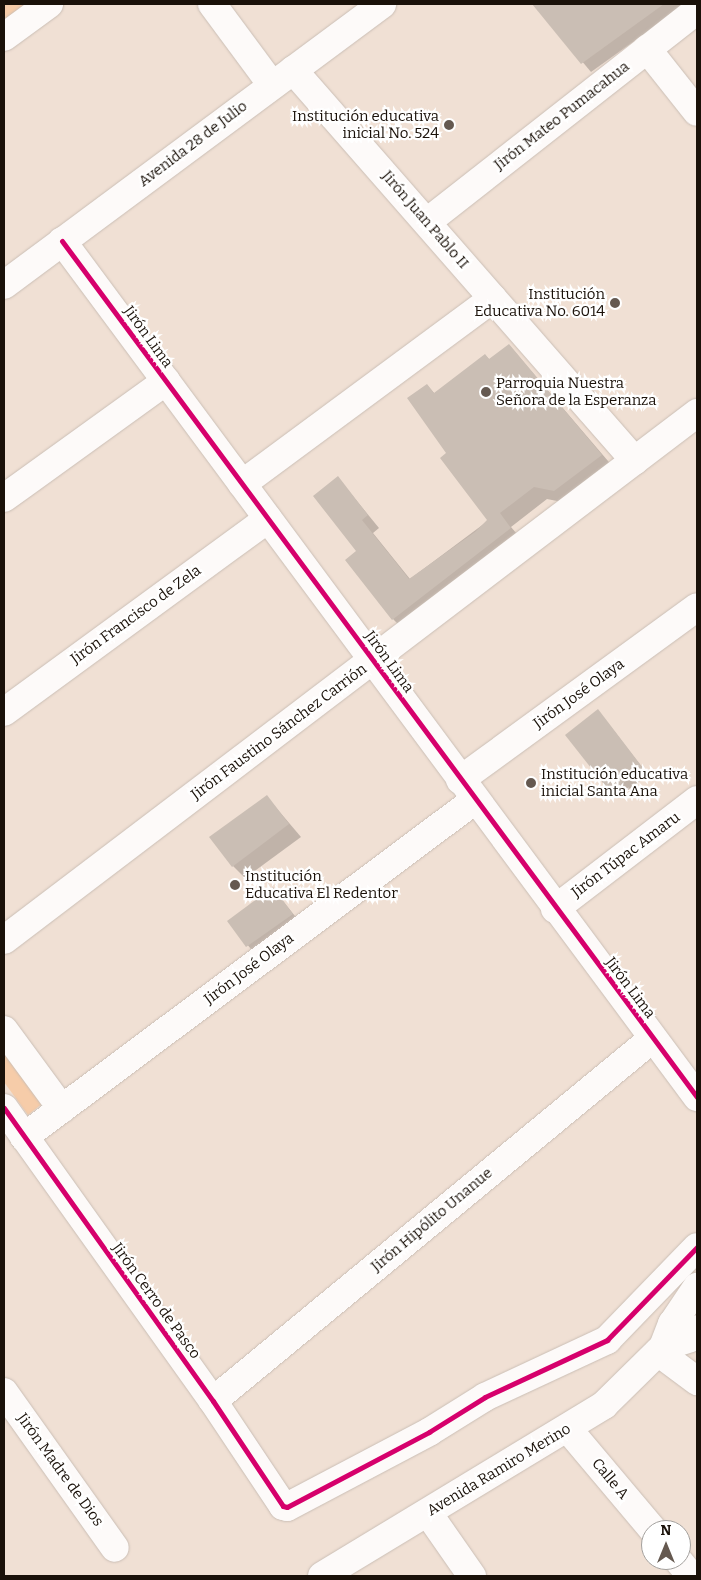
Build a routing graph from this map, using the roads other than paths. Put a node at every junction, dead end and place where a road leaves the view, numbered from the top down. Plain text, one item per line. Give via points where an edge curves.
1 (49, 4) edge
2 (212, 4) edge
3 (382, 4) edge
4 (697, 10) edge
5 (4, 37) edge
6 (647, 49) junction
7 (293, 70) junction
8 (272, 85) junction
9 (697, 112) edge
10 (427, 222) junction
11 (62, 241) junction
12 (4, 284) edge
13 (493, 298) junction
14 (166, 381) junction
15 (697, 413) edge
16 (635, 460) junction
17 (242, 484) junction
18 (4, 498) edge
19 (268, 519) junction
20 (697, 607) edge
21 (372, 661) junction
22 (4, 712) edge
23 (468, 790) junction
24 (697, 800) edge
25 (555, 909) junction
26 (4, 940) edge
27 (4, 1030) edge
28 (652, 1039) junction
29 (697, 1097) edge
30 (4, 1108) edge
31 (62, 1109) junction
32 (24, 1137) junction
33 (697, 1246) edge
34 (697, 1287) edge
35 (697, 1329) edge
36 (660, 1350) junction
37 (697, 1381) edge
38 (4, 1392) edge
39 (213, 1401) junction
40 (568, 1429) junction
41 (428, 1514) junction
42 (645, 1520) edge
43 (115, 1548) dead end
44 (322, 1576) edge
45 (472, 1576) edge

1 - 5 street
2 - 8 street
3 - 7 street, Avenida 28 de Julio
4 - 6 street, Jirón Mateo Pumacahua
6 - 9 street
6 - 10 street, Jirón Mateo Pumacahua
7 - 8 street, Avenida 28 de Julio
7 - 10 street, Jirón Juan Pablo II
8 - 11 street, Avenida 28 de Julio
10 - 13 street, Jirón Juan Pablo II
11 - 12 street, Avenida 28 de Julio
11 - 14 street, Jirón Lima
13 - 16 street, Jirón Juan Pablo II
13 - 17 street
14 - 17 street, Jirón Lima
14 - 18 street
15 - 16 street, Jirón Faustino Sánchez Carrión
16 - 21 street, Jirón Faustino Sánchez Carrión
17 - 19 street, Jirón Lima
19 - 21 street, Jirón Lima
19 - 22 street, Jirón Francisco de Zela
20 - 23 street, Jirón José Olaya
21 - 23 street, Jirón Lima
21 - 26 street, Jirón Faustino Sánchez Carrión
23 - 25 street, Jirón Lima
23 - 31 street, Jirón José Olaya
24 - 25 street, Jirón Túpac Amaru
25 - 28 street, Jirón Lima
27 - 31 street
28 - 29 street, Jirón Lima
28 - 39 street, Jirón Hipólito Unanue
30 - 32 street, Jirón Cerro de Pasco
31 - 32 street, Jirón José Olaya
32 - 39 street, Jirón Cerro de Pasco
33 - 39 street, Jirón Cerro de Pasco via 606,1340 485,1397 429,1432 287,1507
34 - 36 street, Avenida Ramiro Merino via 672,1324
35 - 36 street, Avenida Ramiro Merino via 690,1338
36 - 37 street
36 - 40 street, Avenida Ramiro Merino via 604,1405
38 - 43 street, Jirón Madre de Dios
40 - 41 street, Avenida Ramiro Merino
40 - 42 street, Calle A
41 - 44 street, Avenida Ramiro Merino
41 - 45 street

